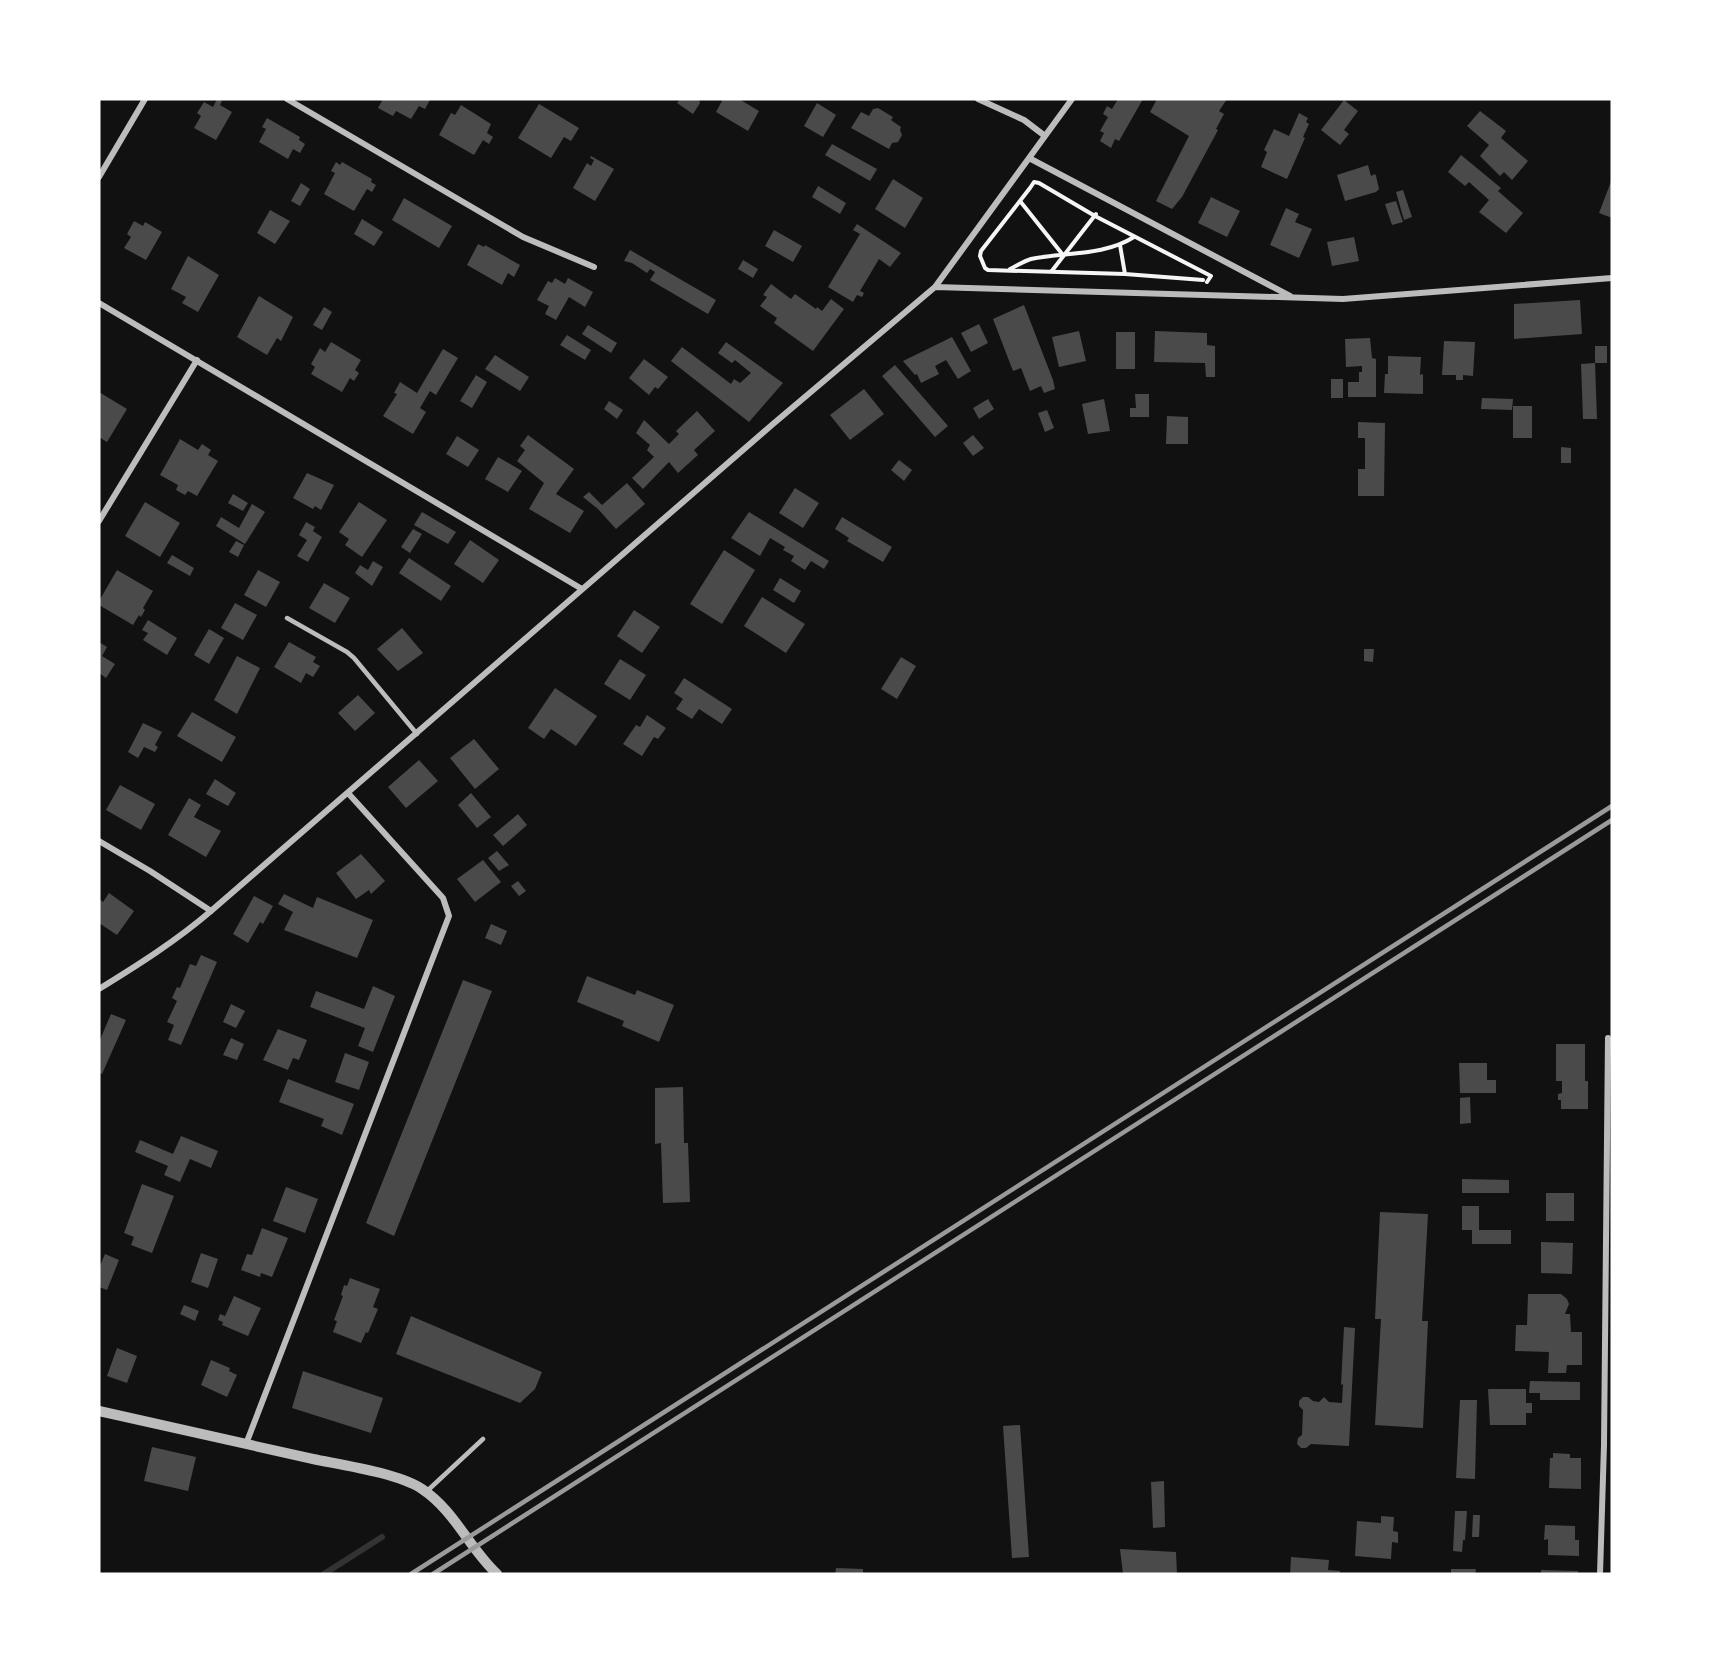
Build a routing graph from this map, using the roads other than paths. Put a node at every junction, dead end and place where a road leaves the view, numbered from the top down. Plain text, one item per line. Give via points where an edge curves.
1 (145, 99) edge
2 (287, 99) edge
3 (978, 99) edge
4 (1072, 99) edge
5 (1045, 136) junction
6 (1029, 158) junction
7 (99, 177) edge
8 (594, 267) dead end
9 (1612, 278) edge
10 (935, 287) junction
11 (1293, 298) junction
12 (99, 303) edge
13 (197, 360) junction
14 (99, 521) edge
15 (582, 589) junction
16 (287, 618) dead end
17 (417, 734) junction
18 (348, 793) junction
19 (99, 841) edge
20 (211, 911) junction
21 (99, 989) edge
22 (1608, 1038) dead end
23 (99, 1411) edge
24 (483, 1439) dead end
25 (246, 1444) junction
26 (1604, 1445) junction
27 (1612, 1445) edge
28 (426, 1492) junction
29 (497, 1574) edge
30 (1600, 1574) edge

1 - 7 street
2 - 8 street via 523,237
3 - 5 street via 1024,120
4 - 5 street
5 - 6 street
6 - 10 street
6 - 11 street
9 - 11 street via 1342,299
10 - 11 street
10 - 15 street
12 - 13 street
13 - 14 street
13 - 15 street
15 - 17 street
16 - 17 lane via 354,658
17 - 18 street
18 - 20 street
18 - 25 street via 443,898 449,916
19 - 20 street
20 - 21 street via 181,936
22 - 26 street
23 - 25 street
24 - 28 lane
25 - 28 street via 401,1479
26 - 27 street
26 - 30 street
28 - 29 street via 446,1510

